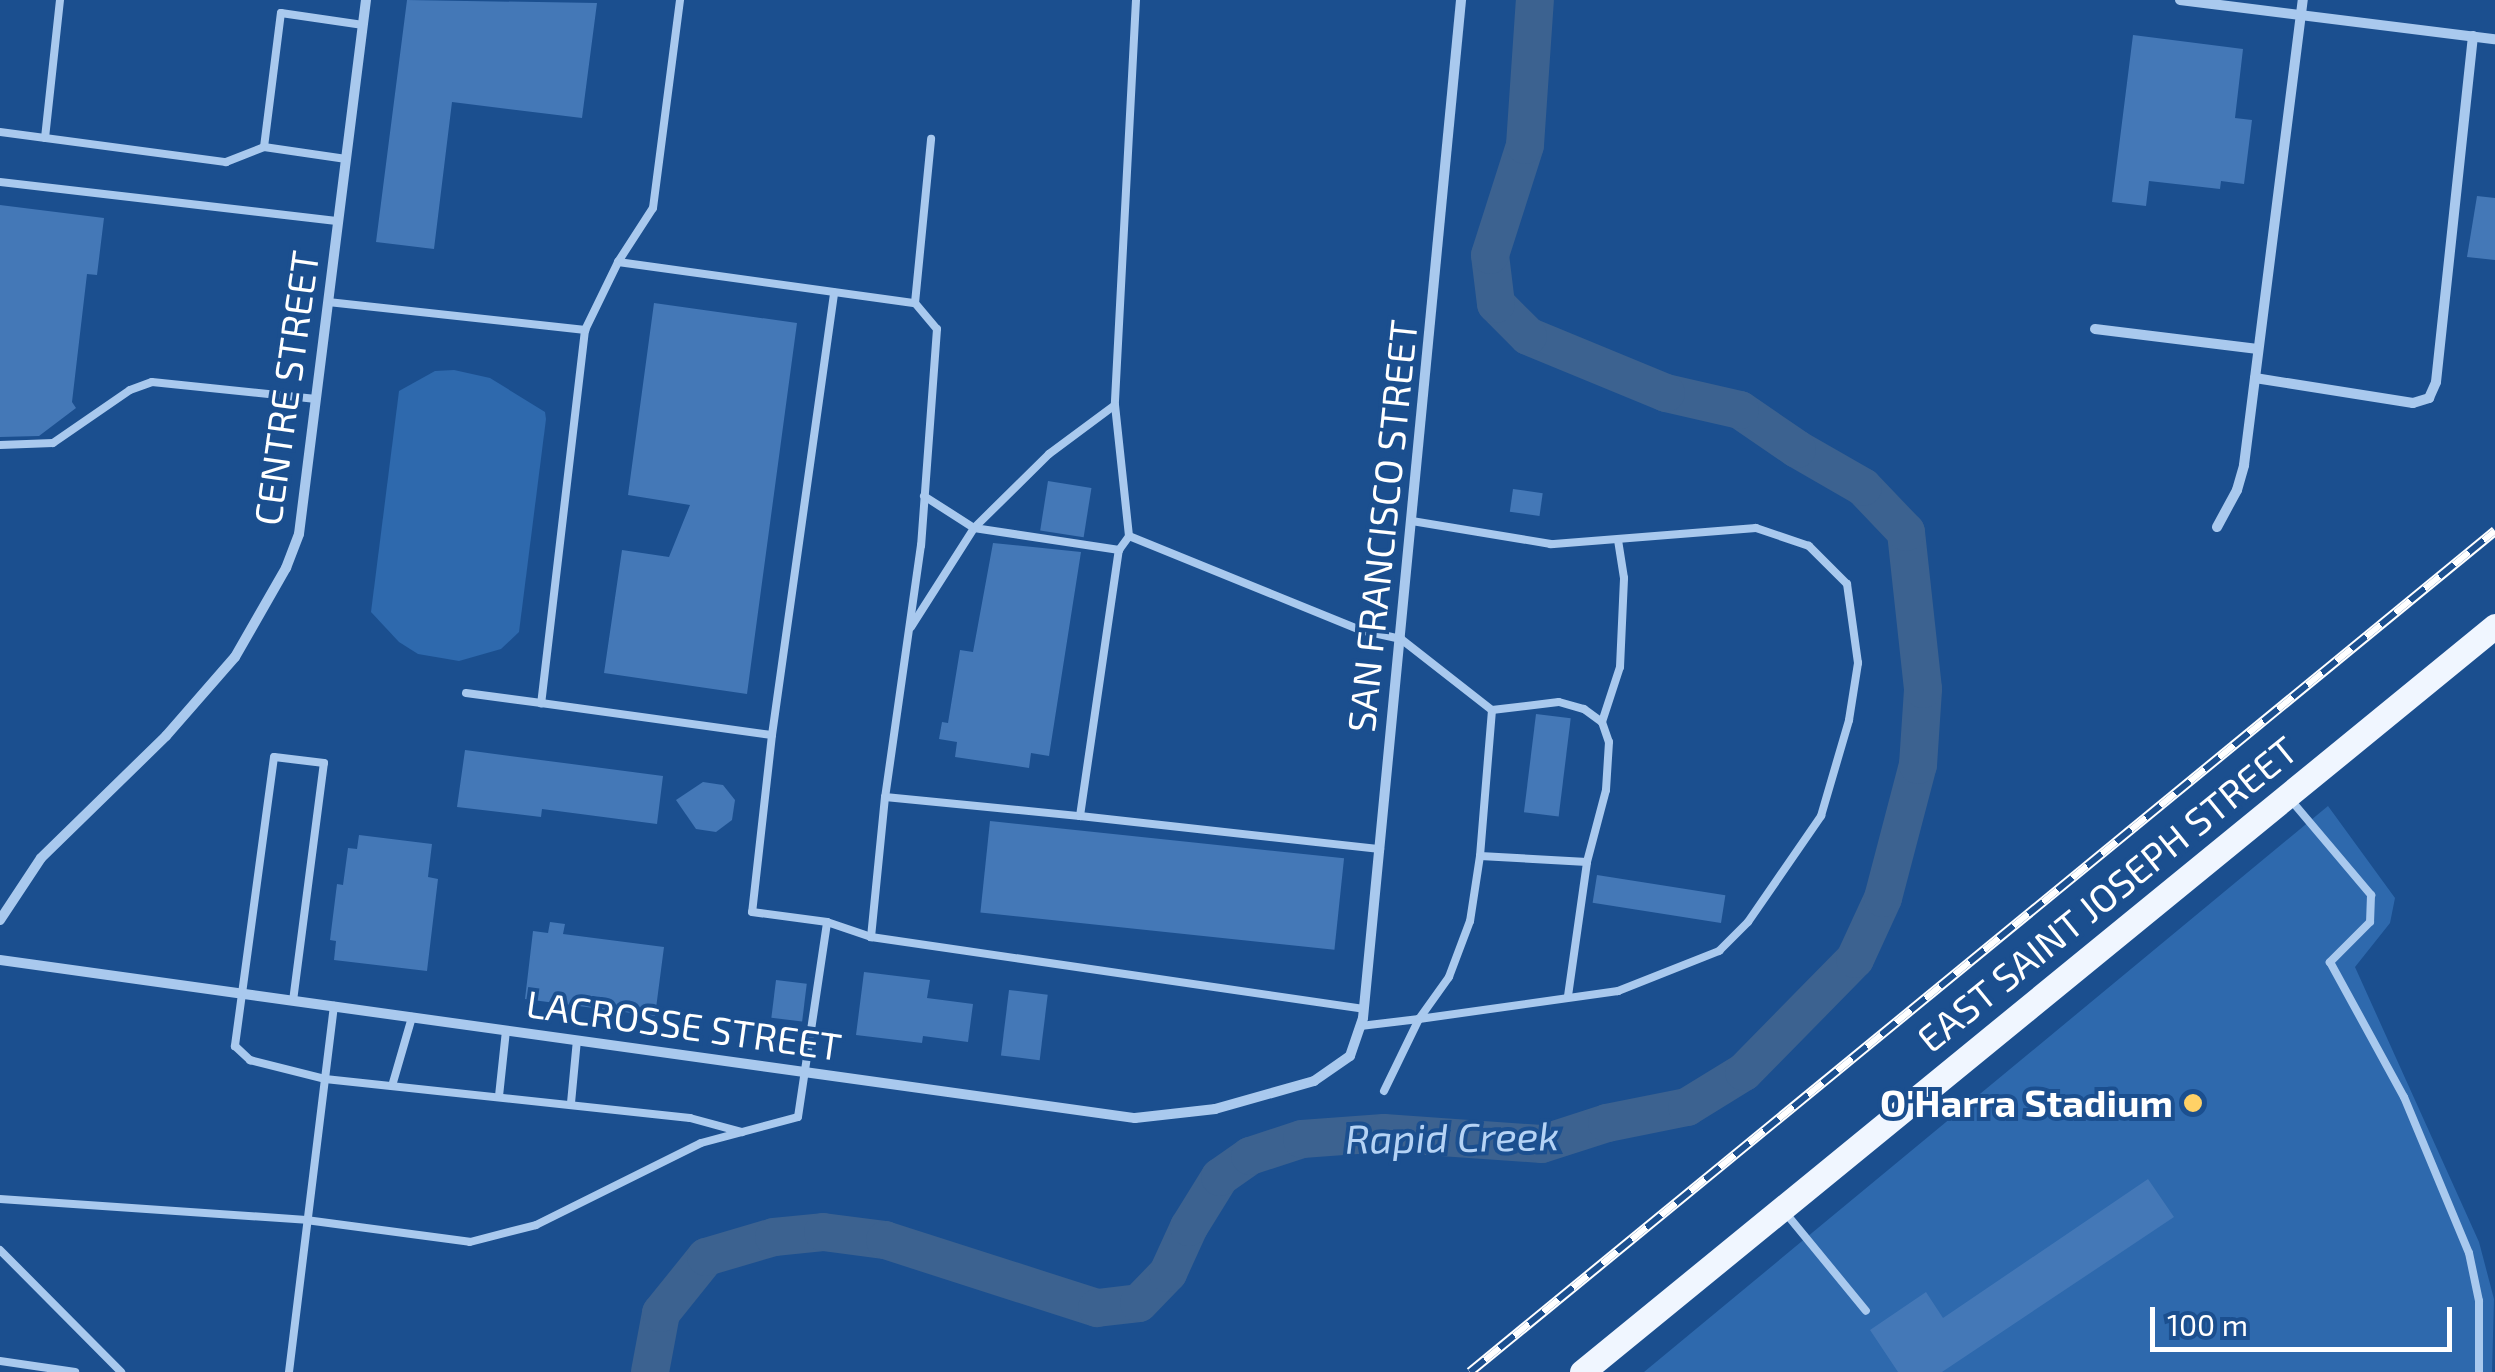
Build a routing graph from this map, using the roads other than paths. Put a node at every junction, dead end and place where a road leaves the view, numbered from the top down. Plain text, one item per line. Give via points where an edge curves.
1 (60, 0) edge
2 (283, 0) edge
3 (366, 0) edge
4 (680, 0) edge
5 (1136, 0) edge
6 (1462, 0) edge
7 (2180, 0) edge
8 (2303, 0) edge
9 (281, 13) junction
10 (2301, 15) junction
11 (363, 25) junction
12 (2473, 36) junction
13 (2495, 39) edge
14 (0, 132) edge
15 (45, 138) junction
16 (930, 140) dead end
17 (264, 147) junction
18 (346, 159) junction
19 (0, 182) edge
20 (339, 221) junction
21 (618, 262) junction
22 (834, 292) junction
23 (328, 302) junction
24 (915, 303) junction
25 (2094, 329) dead end
26 (584, 330) junction
27 (2258, 350) junction
28 (2255, 378) junction
29 (316, 399) junction
30 (1115, 405) junction
31 (0, 444) edge
32 (924, 496) junction
33 (1412, 520) junction
34 (974, 528) junction
35 (2217, 528) dead end
36 (1128, 536) junction
37 (1618, 540) junction
38 (1119, 550) junction
39 (2495, 626) edge
40 (908, 630) junction
41 (1401, 638) junction
42 (466, 692) dead end
43 (541, 702) junction
44 (1492, 710) junction
45 (1602, 722) junction
46 (772, 735) junction
47 (2287, 796) junction
48 (885, 798) junction
49 (1080, 816) junction
50 (1380, 849) junction
51 (1480, 856) junction
52 (1587, 862) junction
53 (0, 920) edge
54 (827, 922) junction
55 (871, 937) junction
56 (0, 960) edge
57 (244, 994) junction
58 (1568, 996) junction
59 (293, 1001) junction
60 (334, 1006) junction
61 (1364, 1009) junction
62 (412, 1017) junction
63 (1418, 1018) junction
64 (1360, 1026) junction
65 (506, 1030) junction
66 (577, 1040) junction
67 (1350, 1056) joint
68 (807, 1072) junction
69 (325, 1080) junction
70 (392, 1086) junction
71 (1384, 1090) dead end
72 (499, 1096) junction
73 (571, 1103) junction
74 (742, 1132) junction
75 (0, 1199) edge
76 (1781, 1208) junction
77 (306, 1220) junction
78 (0, 1250) edge
79 (1866, 1310) dead end
80 (0, 1361) edge
81 (75, 1372) edge
82 (121, 1372) edge
83 (289, 1372) edge
84 (1582, 1372) edge
85 (2480, 1372) edge

1 - 15 lane
2 - 9 lane
3 - 11 street, CENTRE STREET
4 - 21 lane via 653,208
5 - 30 lane
6 - 33 street, SAN FRANCISCO STREET
7 - 10 street
8 - 10 street
9 - 11 lane
9 - 17 lane
10 - 12 street
10 - 27 street
11 - 18 street, CENTRE STREET
12 - 13 street
12 - 28 street via 2436,382 2429,398 2413,402
14 - 15 lane
15 - 17 lane via 226,162
16 - 24 lane
17 - 18 lane
18 - 20 street, CENTRE STREET
19 - 20 lane
20 - 23 street, CENTRE STREET
21 - 22 lane
21 - 26 lane
22 - 24 lane
22 - 46 lane
23 - 26 lane
23 - 29 street, CENTRE STREET
24 - 32 lane via 937,329
25 - 27 street
26 - 43 lane
27 - 28 street
28 - 35 street via 2244,464
29 - 31 lane via 152,382 53,443
29 - 53 street, CENTRE STREET via 299,534 262,615 166,736 41,858
30 - 34 lane via 1049,454
30 - 36 lane
32 - 34 lane
32 - 40 lane
33 - 37 lane via 1551,544
33 - 41 street, SAN FRANCISCO STREET
34 - 38 lane
34 - 40 lane
36 - 38 lane
36 - 41 lane via 1360,630
37 - 45 lane via 1624,578 1620,667
37 - 58 lane via 1756,528 1809,546 1847,584 1858,663 1850,720 1821,816 1748,922 1719,951 1618,991
38 - 49 lane
39 - 47 main road, EAST SAINT JOSEPH STREET
40 - 48 lane
41 - 44 lane
41 - 50 street, SAN FRANCISCO STREET
42 - 43 lane
43 - 46 lane
44 - 45 lane via 1559,702 1584,708
44 - 51 lane
45 - 52 lane via 1609,742 1606,790
46 - 54 lane via 752,912
47 - 76 main road, EAST SAINT JOSEPH STREET
47 - 85 lane via 2370,895 2370,922 2330,962 2404,1097 2470,1253
48 - 49 lane
48 - 55 lane
49 - 50 lane
50 - 61 street, SAN FRANCISCO STREET
51 - 52 lane
51 - 63 lane via 1470,921 1449,978
52 - 58 lane
54 - 55 lane
54 - 68 lane
55 - 61 lane
56 - 57 street, LACROSSE STREET
57 - 59 street, LACROSSE STREET
57 - 59 lane via 274,757 324,763
57 - 69 lane via 236,1046 250,1060
58 - 63 lane
59 - 60 street, LACROSSE STREET
60 - 62 street, LACROSSE STREET
60 - 69 lane
61 - 64 street, SAN FRANCISCO STREET
62 - 65 street, LACROSSE STREET
62 - 70 lane
63 - 64 lane
63 - 71 lane
64 - 67 street, SAN FRANCISCO STREET
65 - 66 street, LACROSSE STREET
65 - 72 lane
66 - 68 street, LACROSSE STREET
66 - 73 lane
67 - 68 street, LACROSSE STREET via 1314,1082 1215,1109 1135,1118
68 - 74 lane via 798,1116
69 - 70 lane
69 - 77 lane
70 - 72 lane
72 - 73 lane
73 - 74 lane via 690,1118
74 - 77 lane via 653,1164 536,1225 470,1242
75 - 77 lane
76 - 79 lane
76 - 84 main road, EAST SAINT JOSEPH STREET
77 - 83 lane
78 - 82 lane
80 - 81 lane

